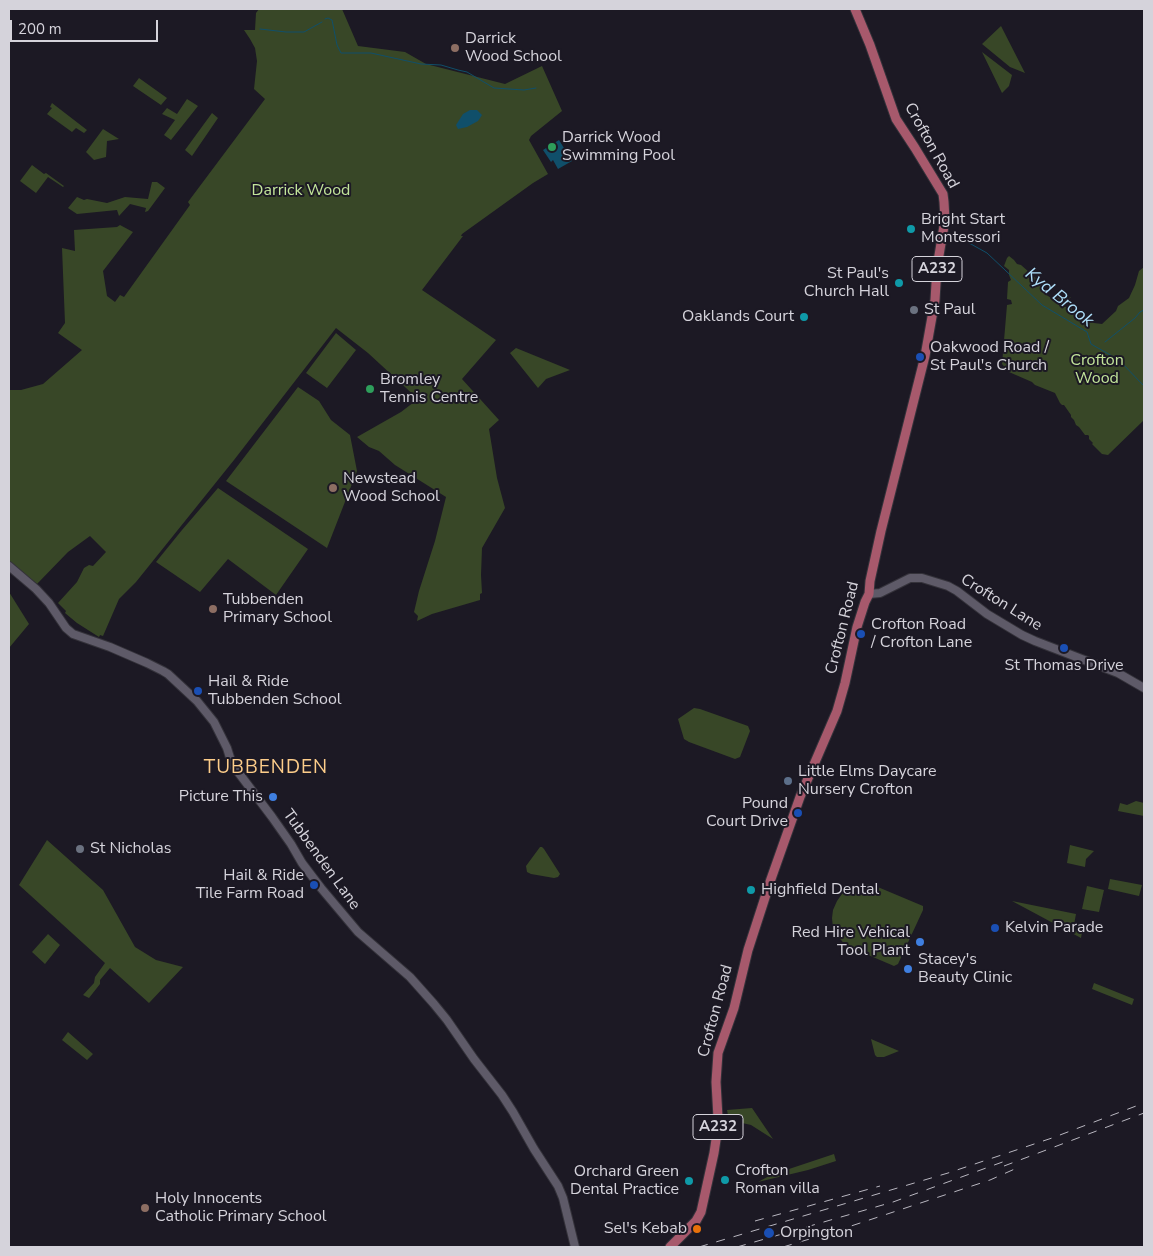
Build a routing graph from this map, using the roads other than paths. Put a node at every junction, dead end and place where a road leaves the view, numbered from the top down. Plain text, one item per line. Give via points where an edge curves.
1 (856, 9) edge
2 (9, 566) edge
3 (869, 594) junction
4 (1144, 688) edge
5 (575, 1247) edge
6 (670, 1247) edge

1 - 3 main road, Crofton Road / A232 via 896,119 937,184 945,211 936,300
2 - 5 street, Tubbenden Lane via 49,602 73,634 163,671 197,700 214,722 232,764 321,888 358,932 410,976 502,1095 558,1186
3 - 4 street, Crofton Lane via 880,593 910,578 948,586 1028,638 1118,673
3 - 6 main road, Crofton Road / A232 via 857,627 837,711 800,797 771,879 721,1044 716,1073 716,1139 701,1212 695,1223

